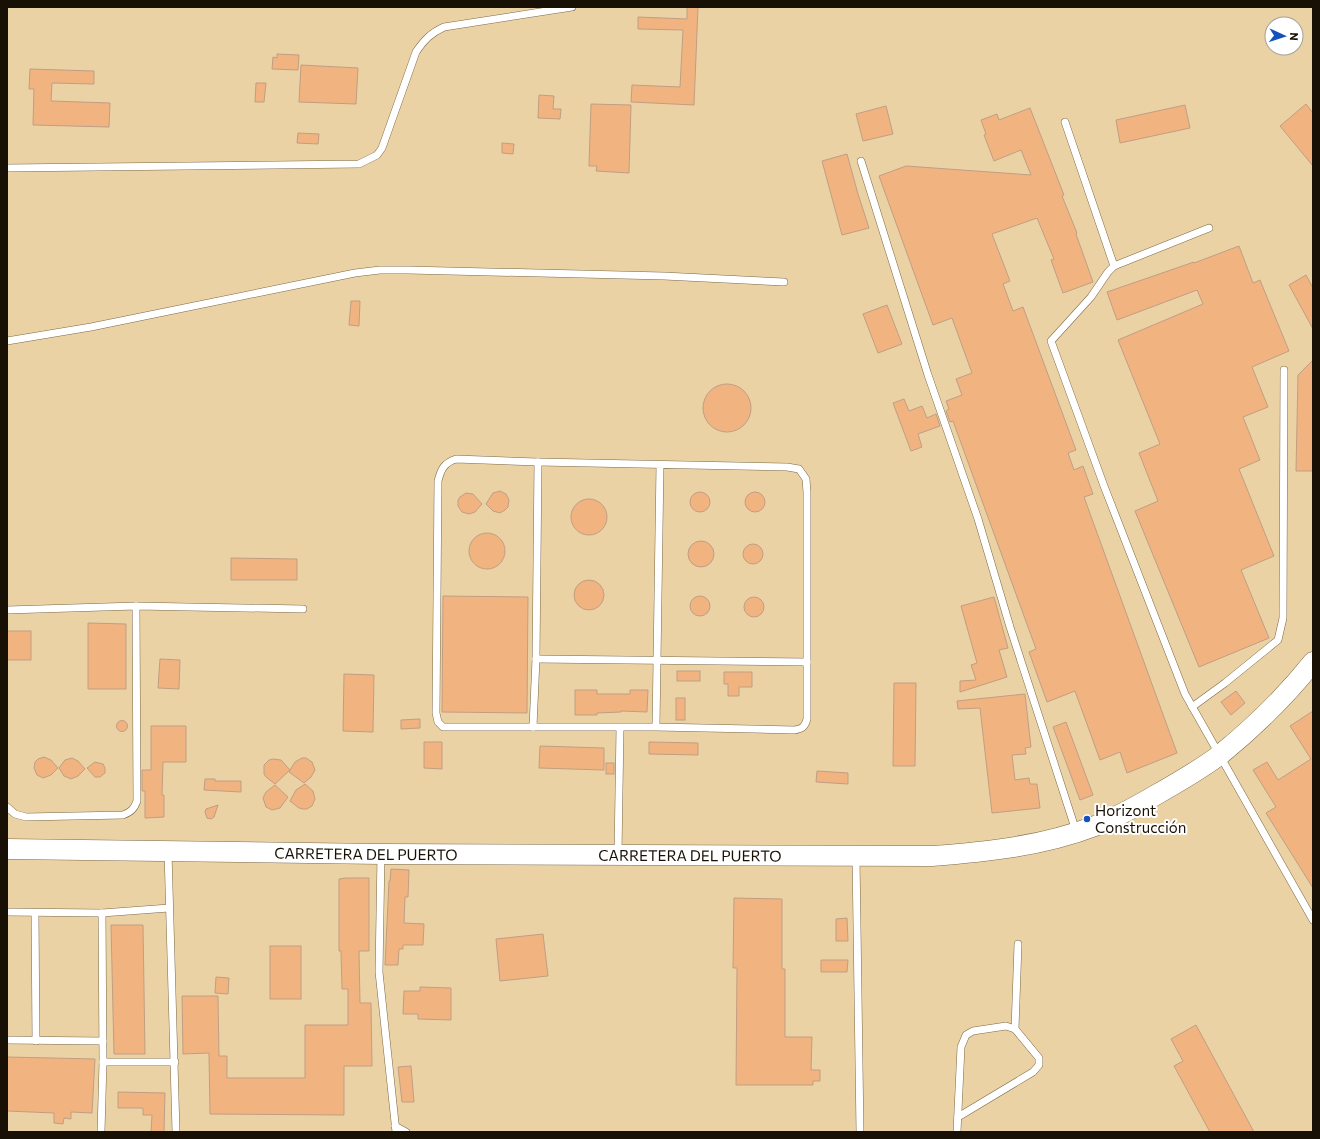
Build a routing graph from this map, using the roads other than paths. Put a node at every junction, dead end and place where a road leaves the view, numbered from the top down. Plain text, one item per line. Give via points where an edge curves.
1 (572, 7) edge
2 (1065, 122) dead end
3 (861, 161) dead end
4 (7, 168) edge
5 (1209, 228) dead end
6 (1114, 266) junction
7 (784, 282) dead end
8 (7, 341) edge
9 (1284, 370) dead end
10 (538, 462) junction
11 (660, 465) junction
12 (136, 606) junction
13 (302, 609) dead end
14 (7, 610) edge
15 (536, 659) junction
16 (657, 661) junction
17 (807, 662) junction
18 (1313, 662) edge
19 (1192, 707) junction
20 (533, 727) junction
21 (656, 727) junction
22 (620, 728) junction
23 (1220, 755) junction
24 (7, 807) edge
25 (1076, 831) junction
26 (7, 849) edge
27 (168, 850) junction
28 (382, 854) junction
29 (618, 854) junction
30 (856, 855) junction
31 (170, 908) junction
32 (7, 912) edge
33 (102, 912) junction
34 (35, 913) junction
35 (1313, 920) edge
36 (1018, 944) dead end
37 (1015, 1029) junction
38 (7, 1040) edge
39 (36, 1041) junction
40 (103, 1041) junction
41 (103, 1062) junction
42 (175, 1062) junction
43 (958, 1117) junction
44 (396, 1129) edge
45 (101, 1132) edge
46 (176, 1132) edge
47 (406, 1132) edge
48 (860, 1132) edge
49 (957, 1132) edge

1 - 4 lane via 444,27 433,32 416,52 382,148 377,155 359,164
2 - 6 lane
3 - 25 lane via 928,376 978,519
5 - 6 lane
6 - 19 lane via 1094,294 1050,341 1104,486
7 - 8 lane via 664,276 380,270
9 - 19 lane via 1283,618 1278,640
10 - 11 lane
10 - 15 lane
10 - 20 lane via 456,459 448,462 440,472 438,481 438,722 443,727
11 - 16 lane
11 - 17 lane via 799,469 806,479
12 - 13 lane
12 - 14 lane
12 - 24 lane via 135,807 130,813 123,815 26,817 15,814
15 - 16 lane
15 - 20 lane
16 - 17 lane
16 - 21 lane
17 - 21 lane via 807,719 801,729
18 - 23 main road, CARRETERA DEL PUERTO via 1275,704
19 - 23 lane
20 - 22 lane
21 - 22 lane
22 - 29 lane
23 - 25 main road, CARRETERA DEL PUERTO via 1140,804 1095,826
23 - 35 lane
25 - 30 main road, CARRETERA DEL PUERTO via 1035,843 974,853 932,856
26 - 27 main road, CARRETERA DEL PUERTO
27 - 28 main road, CARRETERA DEL PUERTO
27 - 31 lane
28 - 29 main road, CARRETERA DEL PUERTO
28 - 44 lane via 379,972
29 - 30 main road, CARRETERA DEL PUERTO
30 - 48 lane
31 - 33 lane
31 - 42 lane
32 - 34 lane
33 - 34 lane
33 - 40 lane
34 - 39 lane
36 - 37 lane
37 - 43 lane via 1006,1026 973,1031 966,1035 961,1047
37 - 43 lane via 1039,1058 1039,1065 1033,1072
38 - 39 lane
39 - 40 lane
40 - 41 lane
41 - 42 lane
41 - 45 lane
42 - 46 lane
43 - 49 lane
44 - 47 lane

